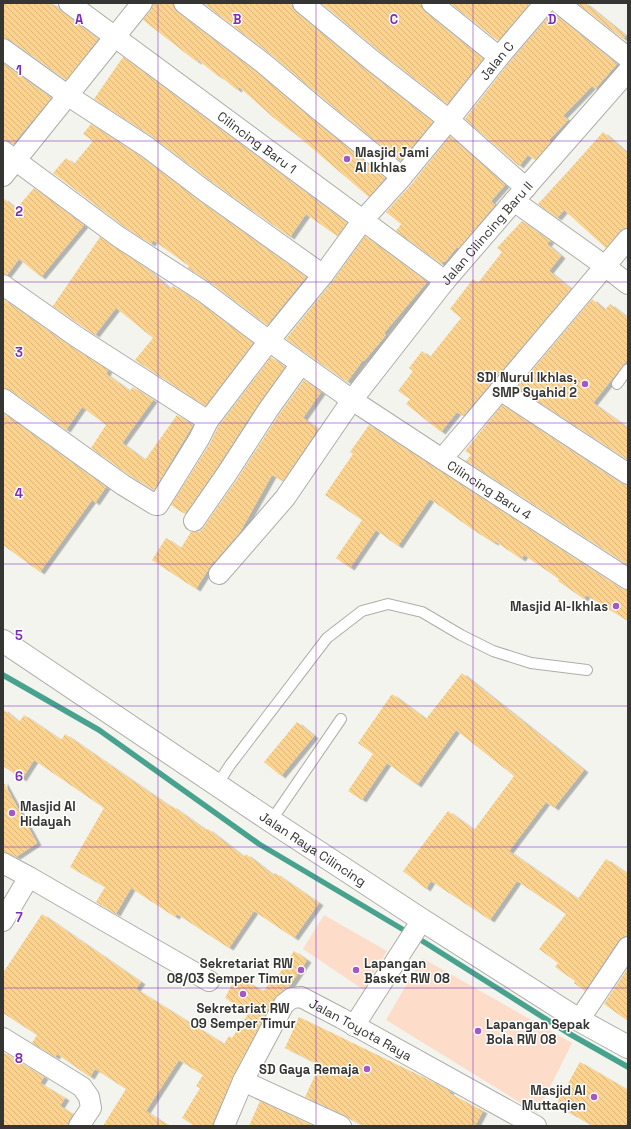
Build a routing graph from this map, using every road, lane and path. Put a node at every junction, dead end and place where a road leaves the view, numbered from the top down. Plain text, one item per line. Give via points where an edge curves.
1 (69, 3) edge
2 (142, 3) edge
3 (184, 3) edge
4 (304, 3) edge
5 (432, 3) edge
6 (545, 3) edge
7 (559, 3) edge
8 (114, 37) junction
9 (3, 49) edge
10 (499, 57) junction
11 (628, 58) edge
12 (628, 71) edge
13 (67, 96) junction
14 (449, 120) junction
15 (10, 155) edge
16 (3, 176) edge
17 (402, 177) junction
18 (520, 194) junction
19 (364, 220) junction
20 (628, 239) edge
21 (605, 266) junction
22 (323, 275) junction
23 (445, 281) junction
24 (628, 284) edge
25 (3, 285) edge
26 (269, 341) junction
27 (301, 364) junction
28 (628, 369) edge
29 (617, 384) dead end
30 (500, 390) junction
31 (3, 399) edge
32 (352, 400) junction
33 (208, 421) junction
34 (442, 459) junction
35 (628, 474) edge
36 (194, 521) dead end
37 (219, 574) dead end
38 (628, 579) edge
39 (3, 641) edge
40 (587, 670) dead end
41 (341, 719) dead end
42 (217, 785) junction
43 (271, 821) junction
44 (3, 863) edge
45 (29, 876) junction
46 (3, 921) edge
47 (418, 925) junction
48 (628, 947) edge
49 (209, 981) dead end
50 (579, 1020) junction
51 (354, 1026) junction
52 (3, 1038) edge
53 (628, 1047) edge
54 (243, 1081) junction
55 (79, 1126) edge
56 (224, 1126) edge
57 (341, 1126) edge
58 (536, 1126) edge

1 - 8 street, Cilincing Baru 1
2 - 8 street
3 - 17 street via 262,62
4 - 14 street
5 - 10 street
6 - 10 street, Jalan C
7 - 11 street
8 - 13 street
8 - 19 street, Cilincing Baru 1
9 - 13 street
10 - 14 street, Jalan C
12 - 18 street, Jalan Cilincing Baru II
13 - 15 street
13 - 22 street via 147,147
14 - 17 street, Jalan C
14 - 18 street
15 - 16 street
15 - 26 street, Cilincing Baru 4 via 119,237 204,292
17 - 19 street, Jalan C
18 - 21 street
18 - 23 street, Jalan Cilincing Baru II
19 - 22 street, Jalan C
19 - 23 street, Cilincing Baru 1
20 - 21 street
21 - 24 street
21 - 30 street
22 - 26 street, Jalan C
23 - 32 street, Jalan Cilincing Baru II
25 - 33 street via 77,337
26 - 27 street, Cilincing Baru 4
26 - 33 street, Jalan C
27 - 32 street, Cilincing Baru 4
27 - 36 street
28 - 29 lane
30 - 34 street
30 - 35 street
31 - 33 street, Jalan C via 156,505
32 - 34 street, Cilincing Baru 4
32 - 37 street, Jalan Cilincing Baru II via 285,498
34 - 38 street, Cilincing Baru 4
39 - 42 street, Jalan Raya Cilincing
40 - 42 lane via 531,663 494,650 461,636 422,612 388,604 362,611 327,638
41 - 43 lane
42 - 43 street, Jalan Raya Cilincing
43 - 47 street, Jalan Raya Cilincing
44 - 45 street
45 - 46 street
45 - 49 street
47 - 50 street, Jalan Raya Cilincing
47 - 51 street
48 - 50 street
50 - 53 street, Jalan Raya Cilincing
51 - 54 street, Jalan Toyota Raya via 301,997 292,998 284,1004
51 - 58 street, Jalan Toyota Raya
52 - 55 street via 82,1087 89,1097 91,1108
54 - 56 street, Jalan Toyota Raya
54 - 57 street

